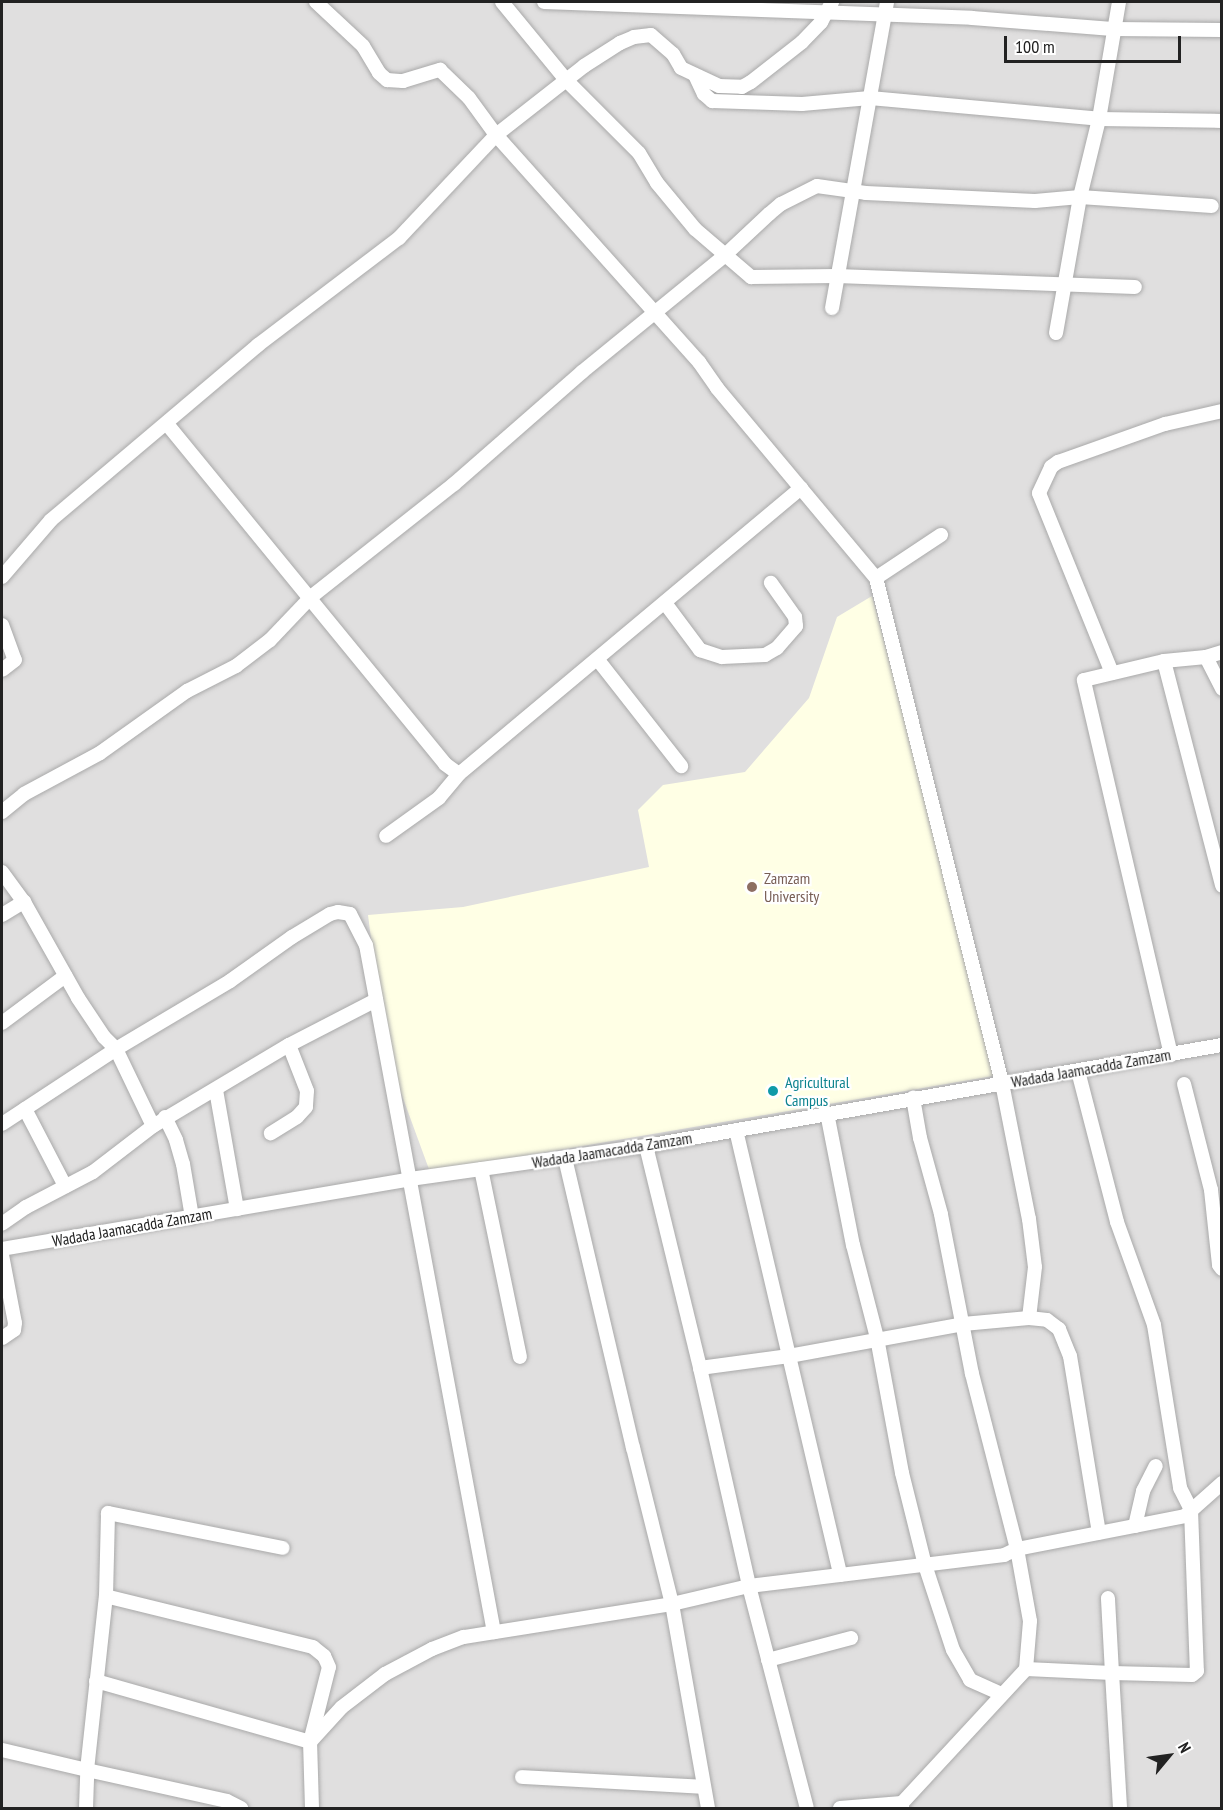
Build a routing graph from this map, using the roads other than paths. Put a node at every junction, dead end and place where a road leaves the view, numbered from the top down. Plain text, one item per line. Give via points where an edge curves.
1 (316, 2) edge
2 (502, 2) edge
3 (544, 2) edge
4 (887, 2) edge
5 (1119, 2) edge
6 (829, 7) edge
7 (884, 16) junction
8 (1113, 29) junction
9 (1221, 30) edge
10 (695, 75) junction
11 (566, 80) junction
12 (870, 98) junction
13 (1099, 118) junction
14 (1221, 121) edge
15 (496, 135) junction
16 (852, 191) junction
17 (1080, 197) junction
18 (1212, 206) dead end
19 (724, 256) junction
20 (837, 276) junction
21 (1063, 286) junction
22 (1136, 287) dead end
23 (832, 308) dead end
24 (656, 314) junction
25 (1056, 333) dead end
26 (1221, 411) edge
27 (167, 424) junction
28 (801, 488) junction
29 (941, 536) dead end
30 (2, 577) edge
31 (876, 578) junction
32 (771, 583) dead end
33 (311, 597) junction
34 (665, 603) junction
35 (2, 625) edge
36 (1221, 652) edge
37 (1206, 657) junction
38 (598, 660) junction
39 (1164, 661) junction
40 (2, 670) edge
41 (1112, 673) junction
42 (1221, 689) edge
43 (681, 766) dead end
44 (459, 774) junction
45 (2, 813) edge
46 (386, 836) dead end
47 (2, 872) edge
48 (1221, 886) edge
49 (24, 902) junction
50 (2, 915) edge
51 (65, 976) junction
52 (376, 1000) junction
53 (2, 1023) edge
54 (289, 1045) junction
55 (1221, 1045) edge
56 (116, 1049) junction
57 (1171, 1055) junction
58 (1078, 1071) junction
59 (1002, 1083) junction
60 (1184, 1084) dead end
61 (216, 1090) junction
62 (913, 1098) junction
63 (25, 1109) junction
64 (827, 1113) junction
65 (165, 1117) junction
66 (2, 1124) edge
67 (153, 1126) junction
68 (736, 1130) junction
69 (271, 1133) dead end
70 (646, 1146) junction
71 (565, 1158) junction
72 (481, 1169) junction
73 (410, 1179) junction
74 (65, 1186) junction
75 (237, 1209) junction
76 (192, 1216) junction
77 (2, 1224) edge
78 (2, 1250) edge
79 (2, 1255) edge
80 (1221, 1269) edge
81 (1029, 1318) junction
82 (963, 1324) junction
83 (2, 1338) edge
84 (877, 1338) junction
85 (789, 1356) junction
86 (520, 1357) dead end
87 (700, 1368) junction
88 (1156, 1466) dead end
89 (1221, 1484) edge
90 (1191, 1510) junction
91 (1135, 1526) junction
92 (1099, 1533) junction
93 (283, 1548) dead end
94 (1017, 1549) junction
95 (925, 1565) junction
96 (840, 1575) junction
97 (749, 1586) junction
98 (106, 1596) junction
99 (1107, 1598) dead end
100 (672, 1604) junction
101 (494, 1632) junction
102 (851, 1638) dead end
103 (768, 1660) junction
104 (1026, 1669) junction
105 (1112, 1673) junction
106 (96, 1681) junction
107 (1001, 1694) junction
108 (309, 1742) junction
109 (2, 1750) edge
110 (87, 1770) junction
111 (522, 1777) dead end
112 (704, 1787) junction
113 (902, 1806) edge
114 (86, 1809) edge
115 (241, 1809) edge
116 (312, 1809) edge
117 (708, 1809) edge
118 (807, 1809) edge
119 (840, 1809) edge
120 (1120, 1809) edge

1 - 15 street via 363,46 387,80 403,81 440,70 469,98
2 - 11 street
3 - 6 street
4 - 7 street
5 - 8 street
6 - 7 street
6 - 10 street via 802,42 751,82 731,88
7 - 8 street
7 - 12 street
8 - 9 street
8 - 13 street
10 - 11 street via 681,68 673,54 651,34 643,34 620,43
10 - 12 street via 712,101 802,104
11 - 15 street
11 - 19 street via 639,153 657,183 695,229
12 - 13 street
12 - 16 street
13 - 14 street
13 - 17 street
15 - 24 street
15 - 27 street via 399,238 258,345
16 - 17 street via 1035,201
16 - 19 street via 817,186 781,204
16 - 20 street
17 - 18 street
17 - 21 street
19 - 20 street via 751,278
19 - 24 street
20 - 21 street
20 - 23 street
21 - 22 street
21 - 25 street
24 - 28 street
24 - 33 street via 582,372 454,484
26 - 41 street via 1165,424 1058,462 1051,467 1039,493
27 - 30 street via 51,520
27 - 33 street
28 - 31 street
28 - 34 street
29 - 31 street
31 - 59 street
32 - 34 street via 795,617 796,626 777,648 765,655 722,657 700,650
33 - 44 street via 445,764
33 - 45 street via 270,640 236,666 187,691 100,753 24,794
34 - 38 street
35 - 40 street via 15,660
36 - 37 street
37 - 39 street
37 - 42 street
38 - 43 street
38 - 44 street
39 - 41 street
39 - 48 street
41 - 57 street via 1084,680
44 - 46 street via 439,798
47 - 49 street
49 - 50 street
49 - 51 street
51 - 53 street
51 - 56 street
52 - 54 street
52 - 56 street via 360,930 350,914 338,912
52 - 73 street
54 - 61 street
54 - 69 street via 307,1092 306,1107
55 - 57 street, Wadada Jaamacadda Zamzam
56 - 63 street
56 - 67 street
57 - 58 street, Wadada Jaamacadda Zamzam
58 - 59 street, Wadada Jaamacadda Zamzam
58 - 90 street via 1117,1222 1154,1326 1180,1488
59 - 62 street, Wadada Jaamacadda Zamzam
59 - 81 street via 1035,1267
60 - 80 street via 1211,1190
61 - 65 street
61 - 75 street
62 - 64 street, Wadada Jaamacadda Zamzam
62 - 82 street
63 - 66 street
63 - 74 street
64 - 68 street, Wadada Jaamacadda Zamzam
64 - 84 street via 853,1245
65 - 67 street
65 - 76 street via 177,1140
67 - 74 street via 93,1172
68 - 70 street, Wadada Jaamacadda Zamzam
68 - 85 street
70 - 71 street, Wadada Jaamacadda Zamzam
70 - 87 street
71 - 72 street, Wadada Jaamacadda Zamzam
71 - 100 street
72 - 73 street, Wadada Jaamacadda Zamzam
72 - 86 street
73 - 75 street, Wadada Jaamacadda Zamzam
73 - 101 street
74 - 77 street
75 - 76 street, Wadada Jaamacadda Zamzam
76 - 78 street, Wadada Jaamacadda Zamzam
79 - 83 street via 15,1323 14,1330
81 - 82 street
81 - 92 street via 1047,1320 1059,1329 1070,1356
82 - 84 street
82 - 94 street
84 - 85 street
84 - 95 street via 902,1473
85 - 87 street
85 - 96 street
87 - 97 street
88 - 91 street via 1143,1491
89 - 90 street
90 - 91 street via 1185,1516
90 - 105 street via 1197,1671 1171,1676
91 - 92 street
92 - 94 street
93 - 98 street via 108,1513
94 - 95 street via 1004,1555
94 - 104 street via 1030,1621
95 - 96 street
95 - 107 street via 952,1650 970,1680
96 - 97 street
97 - 100 street
97 - 103 street
98 - 106 street
98 - 108 street via 312,1647 324,1656 329,1667
99 - 105 street
100 - 101 street
100 - 112 street
101 - 108 street via 464,1637 432,1649 385,1674 342,1707
102 - 103 street
103 - 118 street
104 - 105 street
104 - 107 street
105 - 120 street
106 - 108 street
106 - 110 street
107 - 113 street
108 - 116 street
109 - 110 street
110 - 114 street
110 - 115 street via 227,1801
111 - 112 street
112 - 117 street
113 - 119 street

